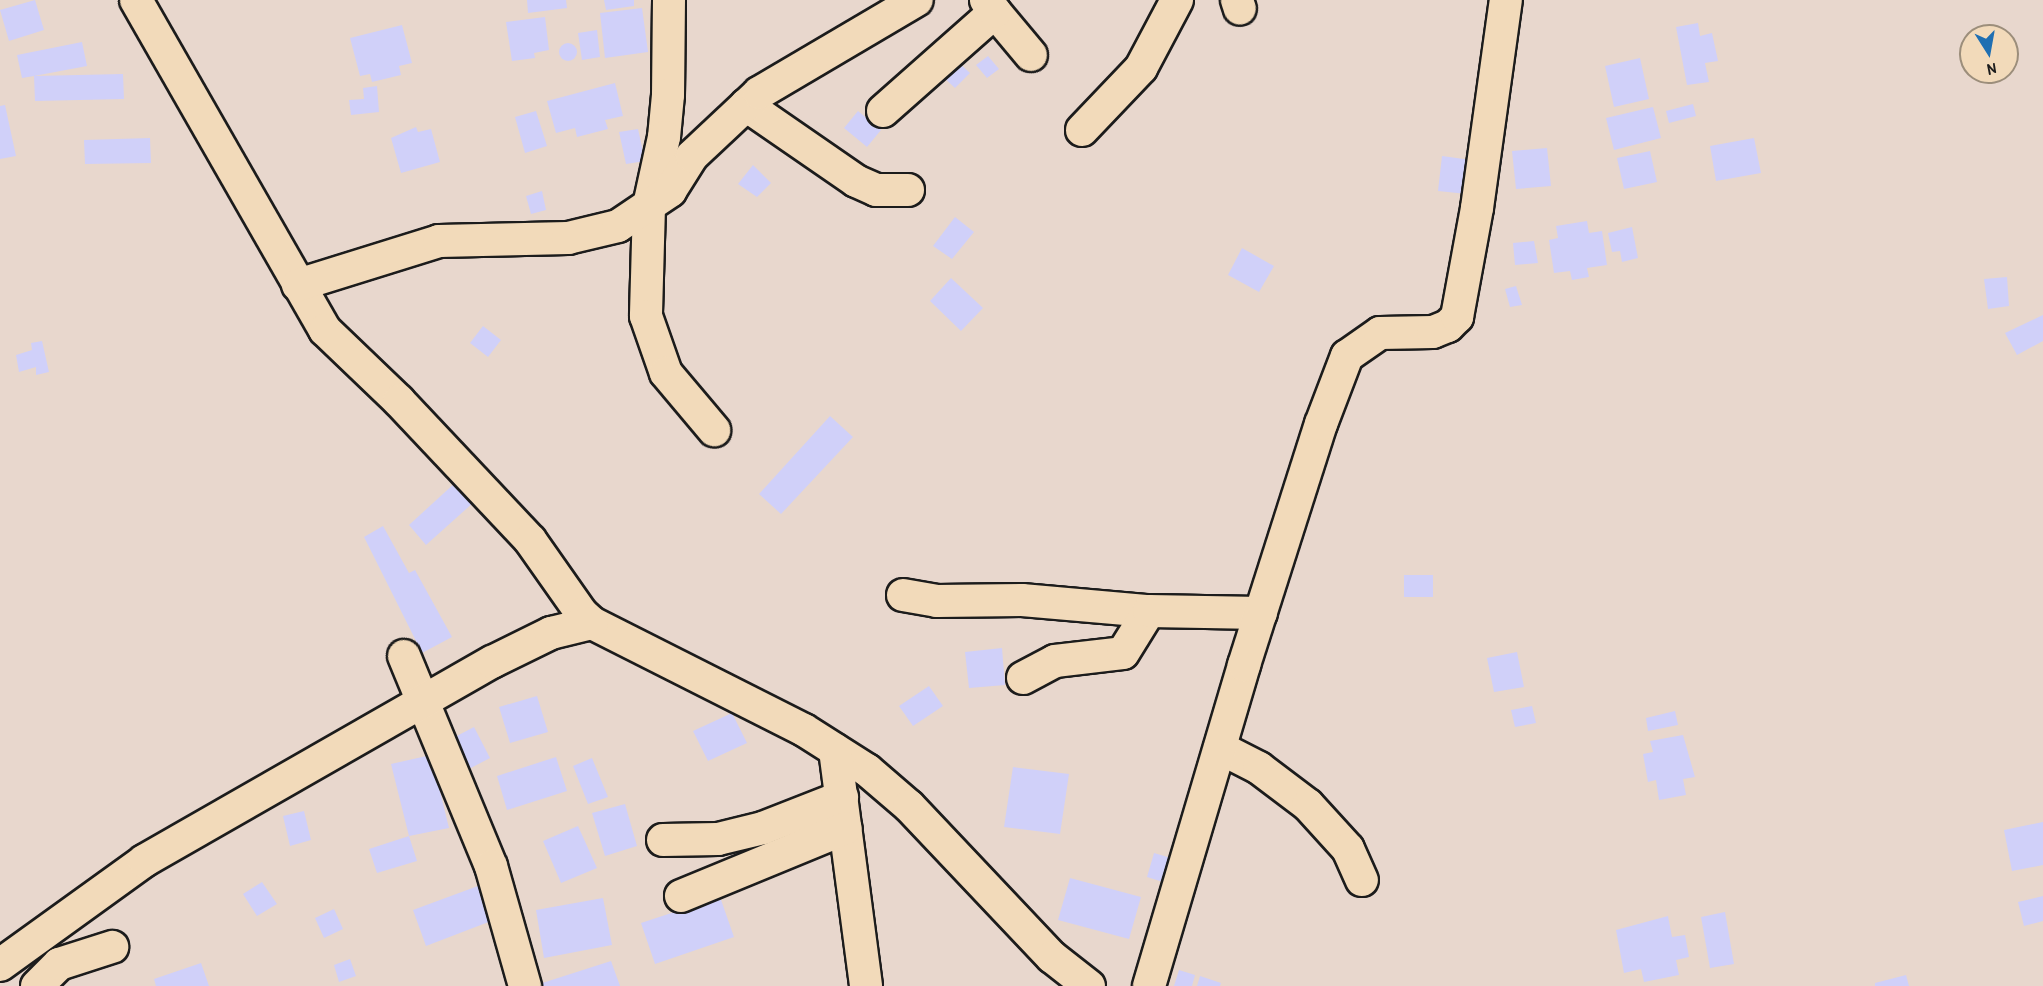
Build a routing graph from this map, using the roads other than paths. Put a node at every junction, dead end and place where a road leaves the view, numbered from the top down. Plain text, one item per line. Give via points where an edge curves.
1 (136, 0) edge
2 (669, 0) edge
3 (917, 0) edge
4 (1177, 0) edge
5 (1506, 0) edge
6 (991, 6) edge
7 (1031, 55) dead end
8 (746, 105) junction
9 (883, 111) dead end
10 (1082, 130) dead end
11 (908, 190) dead end
12 (649, 206) junction
13 (298, 285) junction
14 (714, 430) dead end
15 (903, 595) dead end
16 (1149, 611) junction
17 (1262, 614) junction
18 (592, 623) junction
19 (404, 657) dead end
20 (1023, 678) dead end
21 (423, 703) junction
22 (1220, 748) junction
23 (835, 750) junction
24 (842, 798) junction
25 (846, 828) junction
26 (663, 840) dead end
27 (1362, 880) dead end
28 (681, 896) dead end
29 (112, 947) dead end
30 (0, 965) edge
31 (38, 986) edge
32 (525, 986) edge
33 (866, 986) edge
34 (1089, 986) edge
35 (1149, 986) edge

1 - 13 street
2 - 12 street via 666,116
3 - 8 street via 759,93
4 - 10 street via 1141,68
5 - 17 street via 1457,317 1433,332 1380,333 1347,356 1321,424
6 - 7 street
6 - 9 street
8 - 11 street via 856,182 876,190
8 - 12 street via 692,156 670,191
12 - 13 street via 618,226 568,238 438,240
12 - 14 street via 646,316 666,373
13 - 18 street via 325,330 399,401 530,540 566,594
15 - 16 street
16 - 17 street
16 - 20 street via 1124,653 1055,661
17 - 22 street
18 - 21 street via 551,633
18 - 23 street via 730,690
19 - 21 street
21 - 30 street via 144,861
21 - 32 street via 491,866
22 - 27 street via 1259,768 1308,805 1348,849
22 - 35 street
23 - 24 street
23 - 34 street via 909,806 993,898 1052,957
24 - 25 street
24 - 26 street via 763,828 718,839
25 - 28 street
25 - 33 street
29 - 31 street via 59,964

